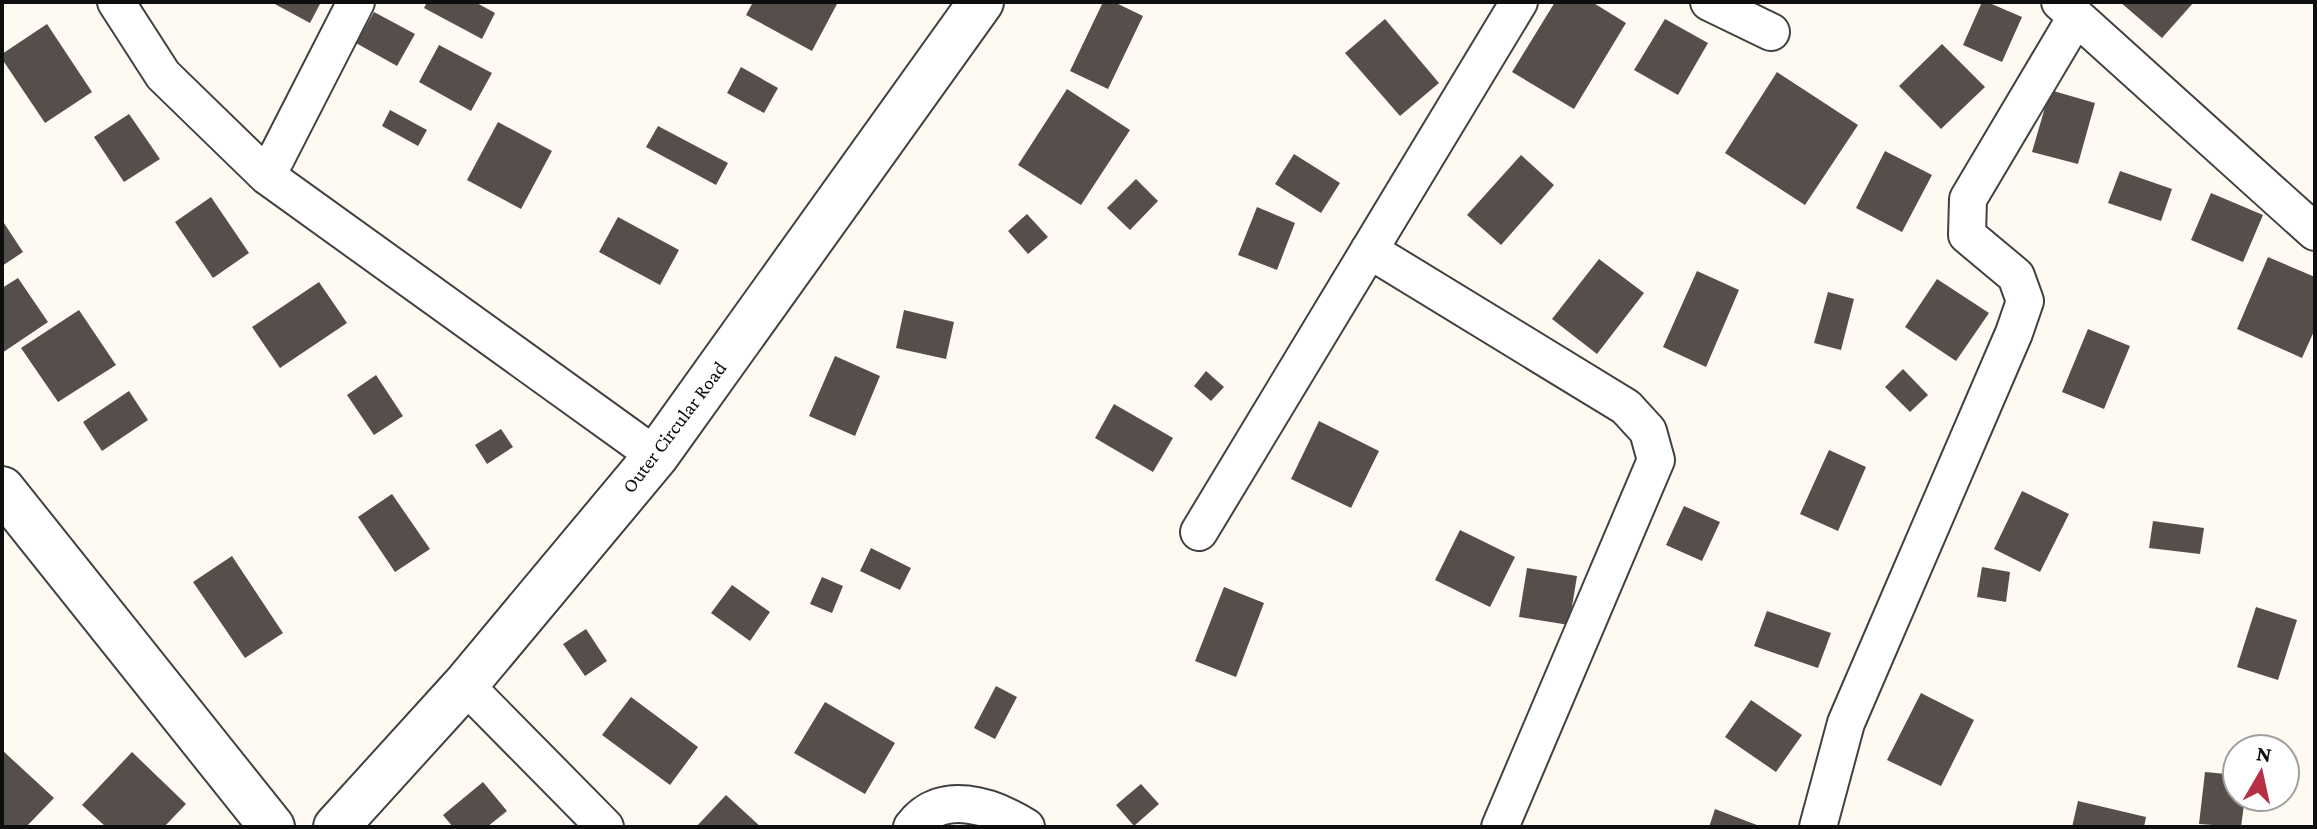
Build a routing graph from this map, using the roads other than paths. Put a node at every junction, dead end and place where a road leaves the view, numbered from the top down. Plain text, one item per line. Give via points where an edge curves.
1 (116, 2) edge
2 (356, 2) edge
3 (981, 2) edge
4 (1519, 2) edge
5 (1709, 2) edge
6 (2068, 9) edge
7 (1771, 32) dead end
8 (267, 176) junction
9 (2315, 232) edge
10 (1369, 250) junction
11 (656, 456) junction
12 (2, 489) edge
13 (1199, 532) dead end
14 (465, 685) junction
15 (272, 827) edge
16 (336, 827) edge
17 (605, 827) edge
18 (912, 827) edge
19 (1026, 827) edge
20 (1500, 827) edge
21 (1818, 827) edge

1 - 8 street via 163,75
2 - 8 street
3 - 11 street, Outer Circular Road
4 - 10 street
5 - 7 street
6 - 9 street
6 - 21 street via 1968,199 1967,235 2016,276 2025,301 1846,723
8 - 11 street
10 - 13 street
10 - 20 street via 1626,407 1648,431 1656,460
11 - 14 street, Outer Circular Road
12 - 15 street
14 - 16 street, Outer Circular Road
14 - 17 street
18 - 19 street via 941,806 965,804 996,810

